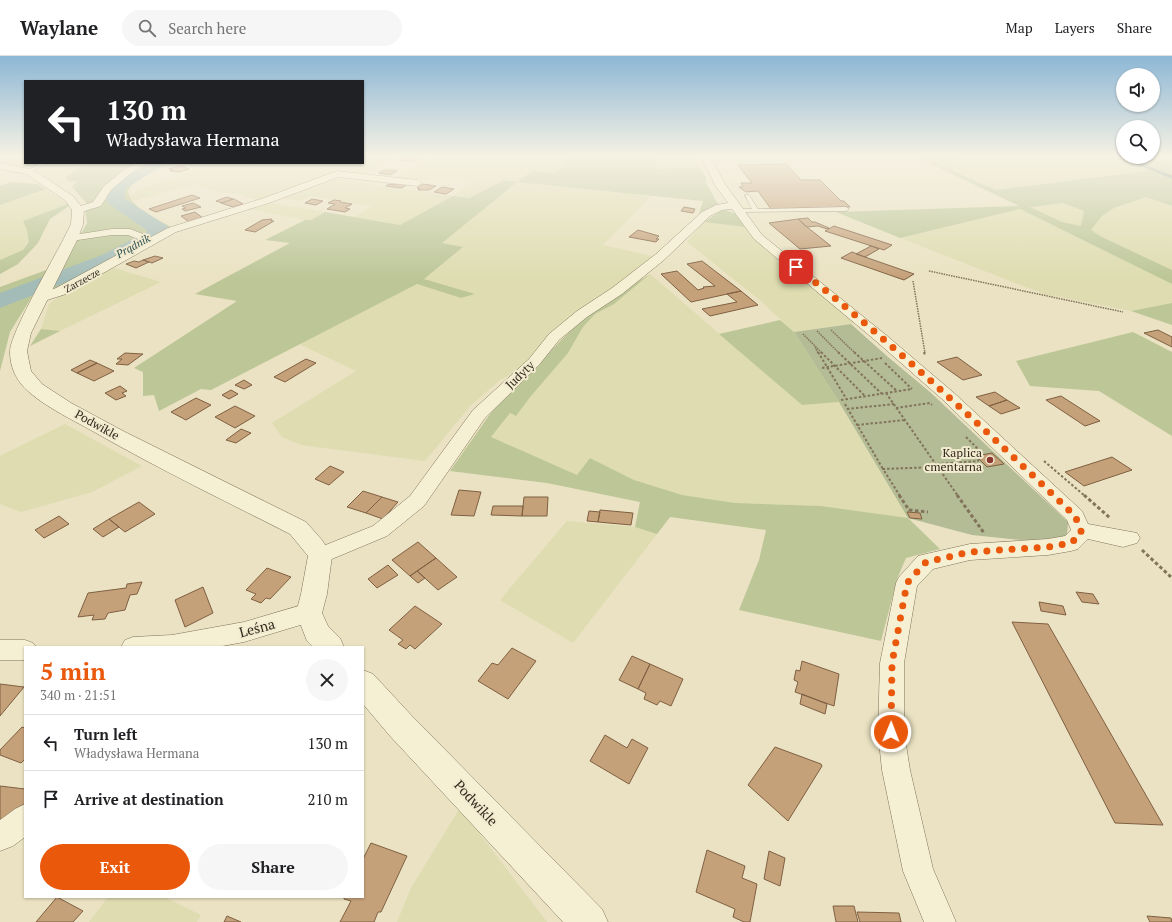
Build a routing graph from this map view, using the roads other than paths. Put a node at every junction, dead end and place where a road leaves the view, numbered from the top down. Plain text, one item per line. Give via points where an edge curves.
1 (66, 196) edge
2 (101, 196) edge
3 (278, 196) edge
4 (733, 196) edge
5 (744, 206) junction
6 (846, 209) dead end
7 (78, 210) junction
8 (71, 238) junction
9 (148, 240) junction
10 (42, 296) junction
11 (1081, 530) junction
12 (1130, 538) dead end
13 (320, 556) junction
14 (309, 613) junction
15 (244, 632) junction
16 (152, 646) edge
17 (221, 646) edge
18 (329, 646) edge
19 (0, 650) edge
20 (24, 650) edge
21 (364, 684) edge
22 (24, 820) edge
23 (0, 836) edge
24 (589, 922) edge
25 (940, 922) edge

1 - 7 street
2 - 7 street via 96,204
3 - 9 street, Zarzecze
4 - 5 street
5 - 6 lane
5 - 11 street via 758,237 886,342 1032,474 1075,516
5 - 13 street, Judyty via 720,207 706,214 660,257 554,337 534,362 478,414 411,506 380,532
7 - 8 street, Podwikle via 77,224
8 - 9 street via 130,232
8 - 10 street, Podwikle
9 - 10 street, Zarzecze via 61,291
10 - 13 street, Podwikle via 23,333 18,351 22,372 35,388 118,437 298,528
11 - 12 street via 1123,539
11 - 25 street via 1081,534 1071,543 970,552 926,562 907,583 892,663 891,732 896,770 918,871
13 - 14 street
14 - 15 street, Leśna
14 - 18 street via 317,633
15 - 16 street, Leśna
15 - 17 street
19 - 20 street
21 - 24 street, Podwikle
22 - 23 street

